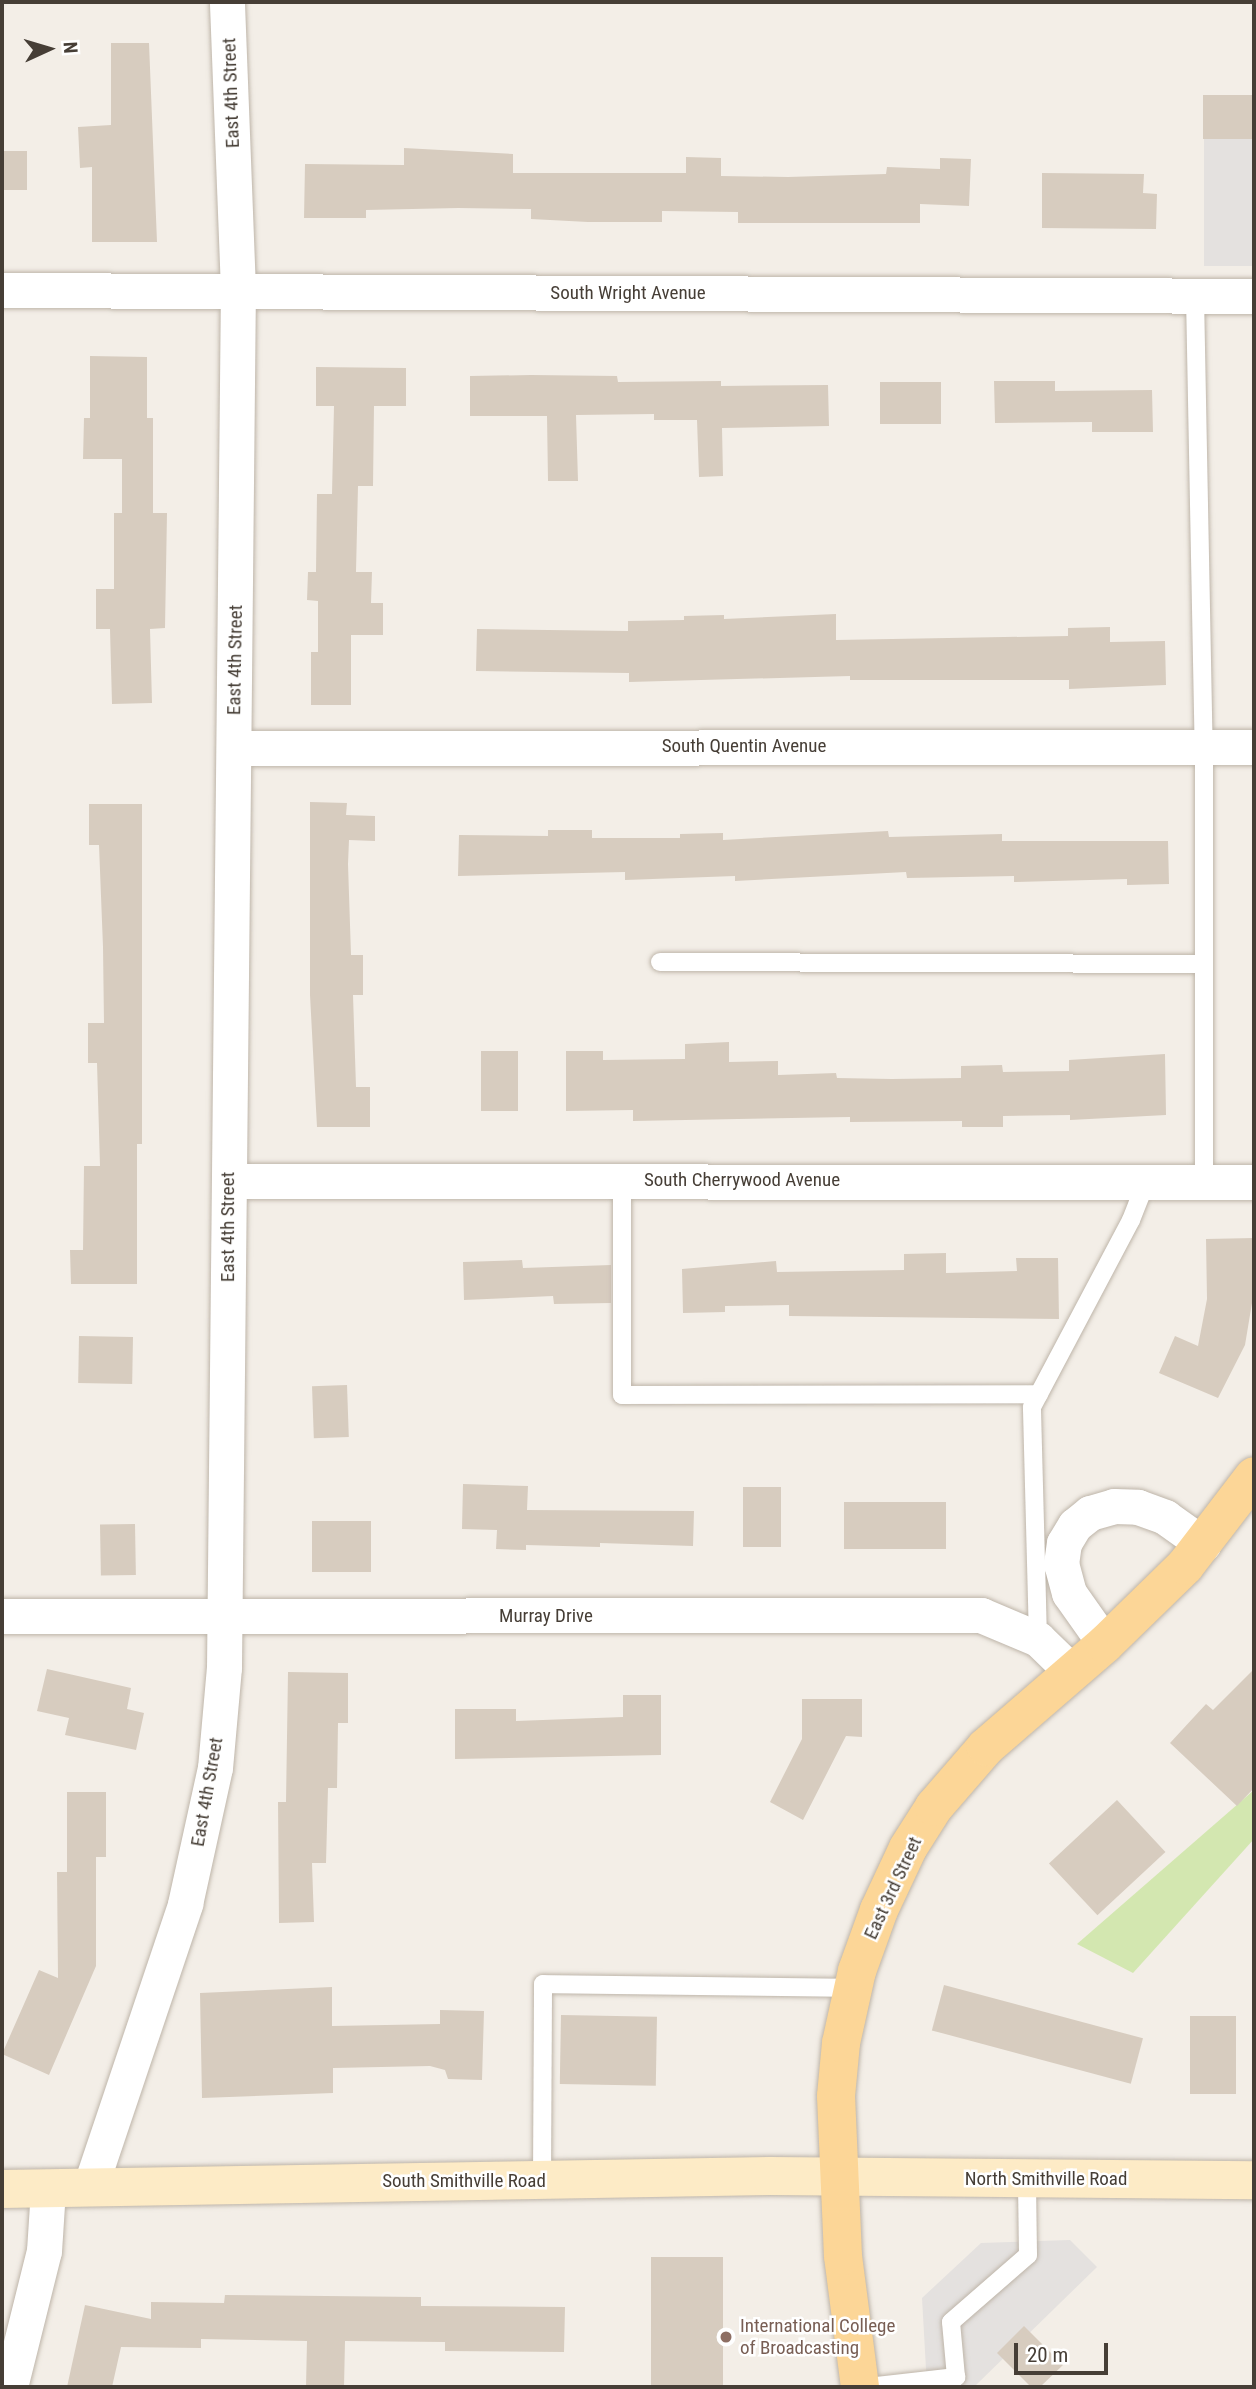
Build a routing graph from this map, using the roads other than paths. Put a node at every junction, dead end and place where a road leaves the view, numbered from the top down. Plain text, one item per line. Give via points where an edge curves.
1 (227, 2) edge
2 (2, 290) edge
3 (238, 290) junction
4 (1195, 296) junction
5 (1254, 296) edge
6 (1204, 747) junction
7 (1254, 747) edge
8 (234, 748) junction
9 (660, 962) dead end
10 (1204, 964) junction
11 (622, 1180) junction
12 (229, 1181) junction
13 (1146, 1182) junction
14 (1204, 1182) junction
15 (1254, 1182) edge
16 (1039, 1394) junction
17 (1254, 1476) edge
18 (1203, 1544) junction
19 (2, 1616) edge
20 (226, 1619) junction
21 (1038, 1639) junction
22 (1105, 1644) junction
23 (1072, 1672) junction
24 (854, 1988) junction
25 (838, 2178) junction
26 (1027, 2179) junction
27 (1254, 2180) edge
28 (542, 2181) junction
29 (90, 2188) junction
30 (2, 2189) edge
31 (48, 2189) junction
32 (10, 2387) edge
33 (860, 2387) edge
34 (868, 2387) edge

1 - 3 street, East 4th Street
2 - 3 street, South Wright Avenue
3 - 4 street, South Wright Avenue
3 - 8 street, East 4th Street
4 - 5 street, South Wright Avenue
4 - 6 lane
6 - 7 street, South Quentin Avenue
6 - 8 street, South Quentin Avenue
6 - 10 lane
8 - 12 street, East 4th Street
9 - 10 lane
10 - 14 lane
11 - 12 street, South Cherrywood Avenue
11 - 13 street, South Cherrywood Avenue
11 - 16 lane via 622,1395
12 - 20 street, East 4th Street
13 - 14 street, South Cherrywood Avenue
13 - 16 lane via 1131,1220
14 - 15 street, South Cherrywood Avenue
16 - 21 lane via 1032,1407
17 - 18 main road, East 3rd Street
18 - 22 main road, East 3rd Street
18 - 22 street via 1165,1517 1138,1507 1114,1506 1090,1513 1075,1525 1064,1543 1061,1564 1069,1593
19 - 20 street, Murray Drive
20 - 21 street, Murray Drive via 981,1615
20 - 29 street, East 4th Street via 215,1768 206,1818 184,1904
21 - 23 street, Murray Drive
22 - 23 main road, East 3rd Street
23 - 24 main road, East 3rd Street via 986,1747 934,1807 878,1910
24 - 25 main road, East 3rd Street via 841,2043 836,2096
24 - 28 lane via 543,1983
25 - 26 main road, North Smithville Road
25 - 28 main road, South Smithville Road
25 - 33 main road, East 3rd Street
26 - 27 main road, North Smithville Road
26 - 34 lane via 1028,2255 951,2322 956,2376
28 - 29 main road, South Smithville Road
29 - 31 main road
30 - 31 main road
31 - 32 street via 44,2251

